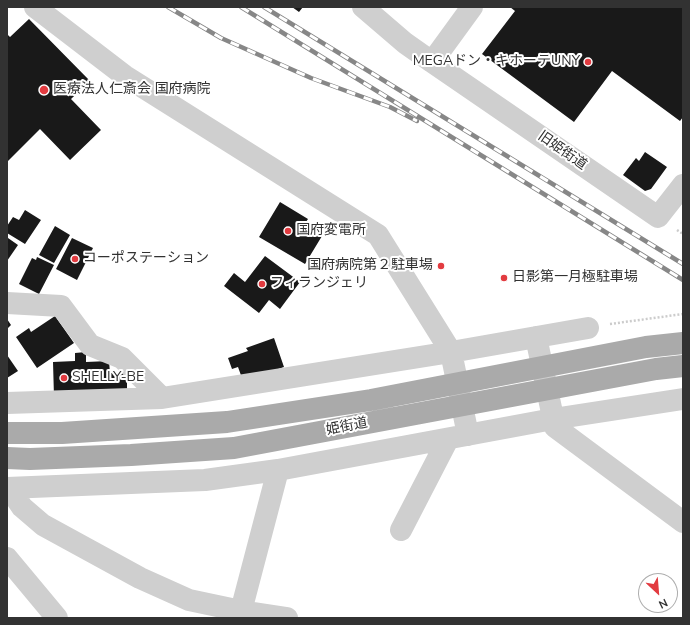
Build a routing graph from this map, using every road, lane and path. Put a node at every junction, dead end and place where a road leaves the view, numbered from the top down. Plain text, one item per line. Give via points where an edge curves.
1 (35, 7) edge
2 (362, 7) edge
3 (472, 7) edge
4 (432, 62) junction
5 (683, 185) edge
6 (7, 303) edge
7 (683, 314) edge
8 (598, 326) joint
9 (536, 337) junction
10 (683, 343) edge
11 (451, 352) junction
12 (683, 366) edge
13 (162, 398) junction
14 (683, 399) edge
15 (7, 403) edge
16 (553, 419) junction
17 (7, 432) edge
18 (458, 437) junction
19 (7, 458) edge
20 (278, 470) junction
21 (8, 488) edge
22 (683, 522) edge
23 (401, 530) dead end
24 (7, 558) edge
25 (241, 611) junction
26 (57, 618) edge
27 (287, 618) edge

1 - 11 street via 125,76 378,235
2 - 4 street
3 - 4 street
4 - 5 street, 旧姫街道 via 658,218
6 - 13 street via 61,306 90,345 122,358
7 - 8 path
8 - 9 street
9 - 11 street
9 - 16 street
10 - 17 main road, 姫街道, bridge via 646,347 371,400 227,422 62,433
11 - 13 street
11 - 18 street
12 - 19 main road, 姫街道, bridge via 234,448 131,455
13 - 15 street
14 - 16 street
16 - 18 street
16 - 22 street via 555,427
18 - 20 street
18 - 23 street
20 - 21 street via 205,480
20 - 25 street
21 - 25 street via 22,506 43,525 140,578 189,600
24 - 26 street
25 - 27 street

